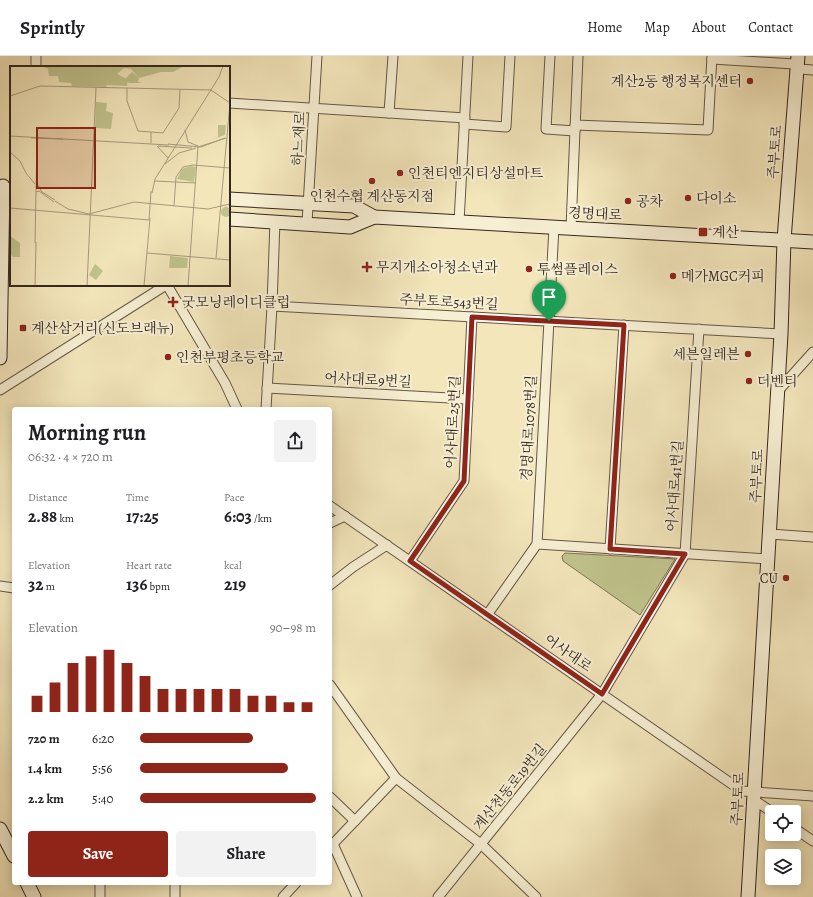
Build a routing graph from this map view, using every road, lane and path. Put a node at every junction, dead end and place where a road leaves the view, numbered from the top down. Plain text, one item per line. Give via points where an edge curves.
1 (318, 56) edge
2 (393, 56) edge
3 (468, 56) edge
4 (510, 56) edge
5 (550, 56) edge
6 (578, 56) edge
7 (712, 57) edge
8 (798, 61) edge
9 (813, 70) edge
10 (230, 103) edge
11 (314, 108) junction
12 (389, 113) junction
13 (464, 121) junction
14 (575, 128) junction
15 (5, 186) edge
16 (230, 199) edge
17 (309, 203) junction
18 (4, 206) edge
19 (374, 218) junction
20 (230, 219) edge
21 (275, 221) junction
22 (459, 222) junction
23 (308, 223) junction
24 (554, 227) junction
25 (571, 228) junction
26 (784, 240) junction
27 (813, 242) edge
28 (165, 286) edge
29 (168, 286) edge
30 (272, 306) junction
31 (472, 317) junction
32 (549, 321) junction
33 (624, 325) junction
34 (699, 329) junction
35 (781, 334) junction
36 (813, 352) edge
37 (0, 358) edge
38 (267, 388) junction
39 (0, 390) edge
40 (778, 391) junction
41 (468, 399) junction
42 (236, 407) edge
43 (266, 407) edge
44 (332, 507) edge
45 (345, 516) junction
46 (332, 523) edge
47 (770, 534) junction
48 (813, 537) edge
49 (537, 544) junction
50 (387, 545) junction
51 (610, 549) junction
52 (685, 554) junction
53 (768, 559) junction
54 (410, 561) junction
55 (332, 583) edge
56 (0, 586) edge
57 (12, 588) edge
58 (488, 615) junction
59 (332, 688) edge
60 (602, 694) junction
61 (396, 778) junction
62 (754, 796) junction
63 (813, 796) edge
64 (332, 799) edge
65 (765, 806) edge
66 (355, 821) junction
67 (0, 829) edge
68 (801, 833) edge
69 (813, 841) edge
70 (482, 845) junction
71 (332, 846) edge
72 (12, 852) edge
73 (28, 885) edge
74 (100, 885) edge
75 (175, 885) edge
76 (294, 885) edge
77 (34, 897) edge
78 (100, 897) edge
79 (175, 897) edge
80 (283, 897) edge
81 (357, 897) edge
82 (438, 897) edge
83 (536, 897) edge
84 (748, 897) edge

1 - 11 street, 하느재로
2 - 12 street
3 - 13 street
4 - 13 street via 506,127
5 - 14 street via 546,129
6 - 14 street
7 - 8 street via 794,64
7 - 14 street via 708,130
8 - 9 street via 800,69
8 - 26 main road, 주부토로
10 - 11 street
11 - 12 street
11 - 17 street, 하느재로
12 - 13 street
13 - 22 street
14 - 25 street
15 - 18 main road
16 - 17 main road, 경명대로
17 - 19 main road, 경명대로 via 354,206
17 - 23 street, 하느재로
18 - 37 main road
19 - 22 main road, 경명대로
19 - 23 main road, 경명대로 via 350,226
20 - 21 main road, 경명대로
21 - 23 main road, 경명대로
21 - 30 street
22 - 24 main road, 경명대로
24 - 25 main road, 경명대로
24 - 32 street, 경명대로1078번길
25 - 26 main road, 경명대로
26 - 27 main road, 경명대로
26 - 35 main road, 주부토로
28 - 39 street
29 - 42 street via 225,383
30 - 31 street, 주부토로543번길
30 - 38 street
31 - 32 street, 주부토로543번길
31 - 41 street, 어사대로25번길
32 - 33 street, 주부토로543번길
32 - 49 street, 경명대로1078번길
33 - 34 street, 주부토로543번길
33 - 51 street
34 - 35 street, 주부토로543번길
34 - 52 street, 어사대로41번길
35 - 40 main road, 주부토로
36 - 40 street
38 - 41 street, 어사대로9번길
38 - 43 street
40 - 47 main road, 주부토로
41 - 54 street, 어사대로25번길 via 464,481
44 - 45 street, 어사대로
45 - 46 street
45 - 50 street, 어사대로
47 - 48 street
47 - 53 main road, 주부토로
49 - 51 street
49 - 58 street
50 - 54 street, 어사대로
50 - 55 street
51 - 52 street
52 - 53 street
52 - 60 street, 어사대로41번길
53 - 62 main road, 주부토로
54 - 58 street, 어사대로
56 - 57 street
58 - 60 street, 어사대로
59 - 61 street
60 - 62 street, 어사대로 via 742,791
60 - 70 street, 계산천동로19번길
61 - 66 street
61 - 70 street
62 - 63 street
62 - 65 street
62 - 84 main road, 주부토로
64 - 66 street
66 - 71 street
67 - 72 main road
68 - 69 street
70 - 82 street, 계산천동로19번길
70 - 83 street
71 - 81 street
73 - 77 main road
74 - 78 street
75 - 79 street
76 - 80 street

